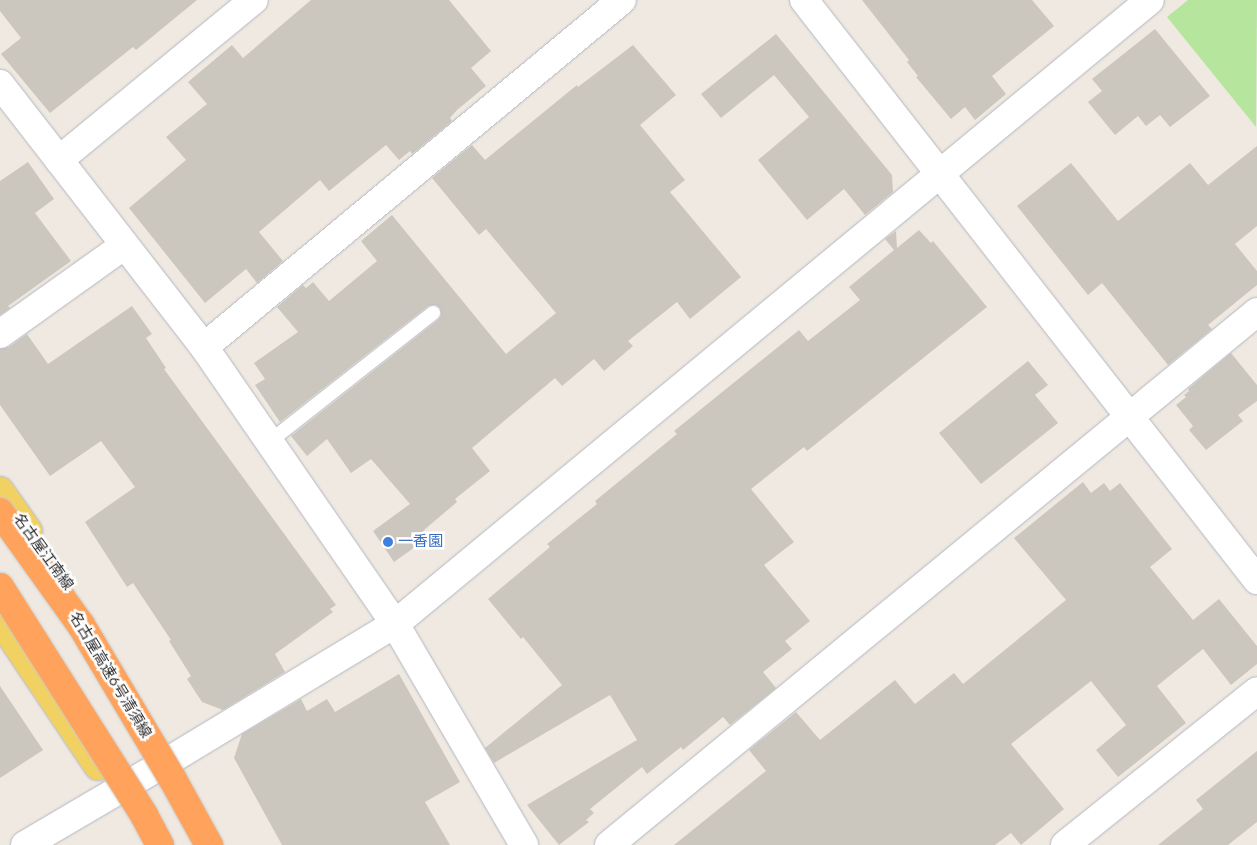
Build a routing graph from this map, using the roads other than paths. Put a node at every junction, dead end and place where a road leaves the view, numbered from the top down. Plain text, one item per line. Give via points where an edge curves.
1 (254, 0) edge
2 (622, 0) edge
3 (804, 0) edge
4 (1150, 0) edge
5 (0, 84) edge
6 (59, 160) junction
7 (940, 175) junction
8 (125, 245) junction
9 (1257, 312) edge
10 (433, 313) dead end
11 (0, 334) edge
12 (204, 347) junction
13 (1130, 418) junction
14 (269, 442) junction
15 (0, 492) edge
16 (0, 512) edge
17 (1257, 580) edge
18 (0, 587) edge
19 (0, 620) edge
20 (395, 624) junction
21 (1257, 691) edge
22 (175, 757) junction
23 (116, 792) junction
24 (25, 845) edge
25 (145, 845) edge
26 (160, 845) edge
27 (209, 845) edge
28 (223, 845) edge
29 (524, 845) edge
30 (609, 845) edge
31 (1065, 845) edge

1 - 6 street
2 - 12 street
3 - 7 street
4 - 7 street
5 - 6 street
6 - 8 street
7 - 13 street
7 - 20 street
8 - 11 street
8 - 12 street
9 - 13 street
10 - 14 lane
12 - 14 street
13 - 17 street
13 - 30 street
14 - 20 street
15 - 22 main road, 名古屋江南線 via 90,618
16 - 27 highway, 名古屋高速6号清須線, bridge via 81,625
18 - 26 highway, bridge
19 - 23 main road
20 - 22 street
20 - 29 street
21 - 31 street
22 - 23 street
22 - 28 main road, 名古屋江南線
23 - 24 street
23 - 25 main road

